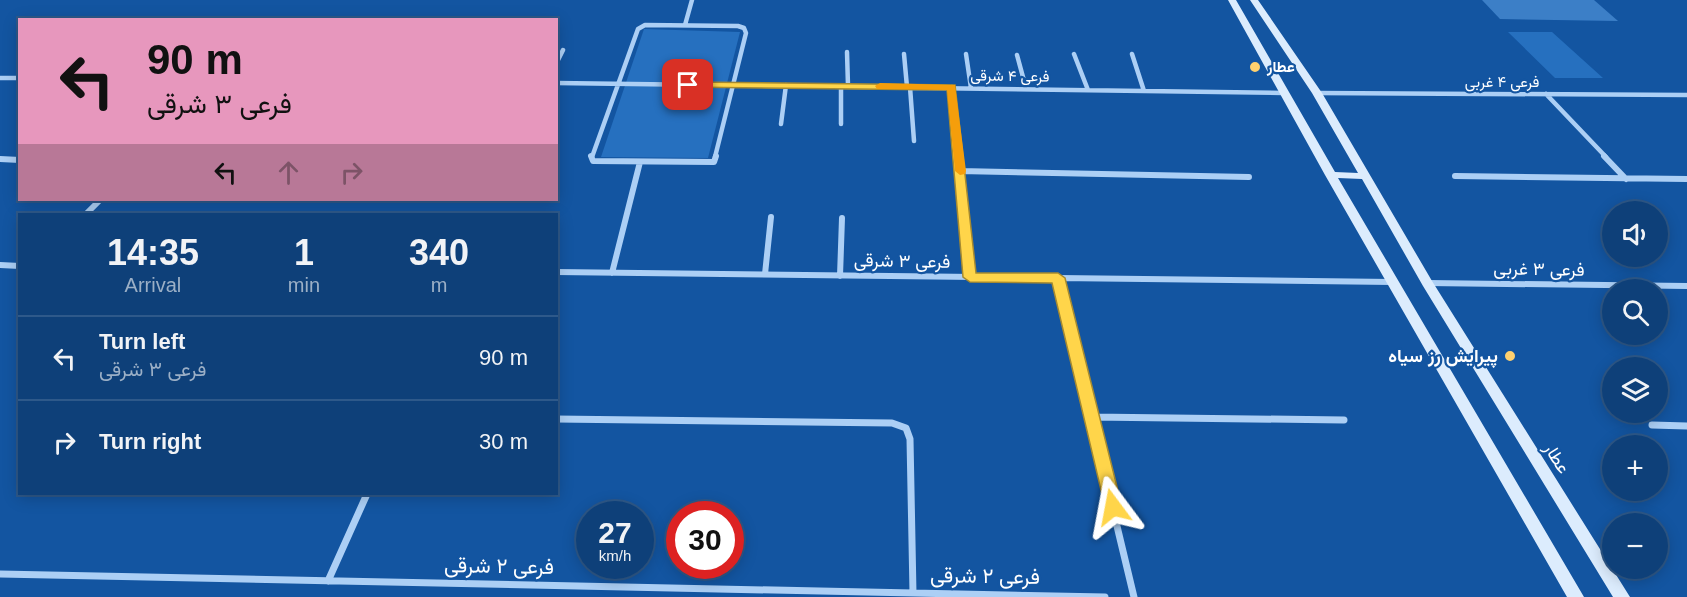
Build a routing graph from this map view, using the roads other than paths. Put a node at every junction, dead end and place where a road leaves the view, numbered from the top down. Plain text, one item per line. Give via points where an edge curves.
1 (692, 0) edge
2 (1232, 0) edge
3 (1256, 0) edge
4 (685, 25) junction
5 (563, 50) dead end
6 (848, 52) dead end
7 (904, 54) dead end
8 (966, 54) dead end
9 (1074, 54) dead end
10 (1132, 54) dead end
11 (1017, 55) dead end
12 (558, 60) edge
13 (0, 78) edge
14 (18, 78) edge
15 (558, 83) edge
16 (618, 84) junction
17 (735, 85) junction
18 (786, 86) junction
19 (841, 86) junction
20 (848, 86) junction
21 (908, 87) junction
22 (952, 87) junction
23 (971, 88) junction
24 (1026, 88) junction
25 (1088, 90) junction
26 (1144, 91) junction
27 (1283, 93) junction
28 (1317, 93) junction
29 (1546, 94) junction
30 (1687, 95) edge
31 (781, 124) dead end
32 (841, 124) dead end
33 (914, 141) dead end
34 (0, 159) edge
35 (18, 160) edge
36 (640, 162) junction
37 (960, 171) junction
38 (1330, 175) junction
39 (1365, 176) junction
40 (1455, 176) dead end
41 (1249, 177) dead end
42 (1626, 178) junction
43 (1687, 179) edge
44 (98, 201) edge
45 (87, 213) edge
46 (771, 217) dead end
47 (842, 218) dead end
48 (0, 265) edge
49 (18, 266) edge
50 (558, 272) edge
51 (612, 273) junction
52 (765, 274) junction
53 (840, 276) junction
54 (970, 277) junction
55 (1058, 278) junction
56 (1392, 282) junction
57 (1427, 283) junction
58 (1687, 286) edge
59 (1092, 417) junction
60 (558, 419) edge
61 (1344, 420) dead end
62 (1652, 425) dead end
63 (1687, 426) edge
64 (367, 495) edge
65 (0, 574) edge
66 (328, 581) junction
67 (913, 593) junction
68 (1105, 597) edge
69 (1134, 597) edge
70 (1576, 597) edge
71 (1622, 597) edge

1 - 4 street
2 - 27 main road
3 - 28 main road, عطار
4 - 16 street via 640,27
4 - 17 street via 744,28
5 - 12 street
6 - 20 street
7 - 21 street
8 - 23 street
9 - 25 street
10 - 26 street
11 - 24 street
13 - 14 street
15 - 16 street, فرعی ۴ شرقی
16 - 17 street, فرعی ۴ شرقی
16 - 36 street via 591,155 593,161
17 - 18 street, فرعی ۴ شرقی
17 - 36 street via 714,162
18 - 19 street, فرعی ۴ شرقی
18 - 31 street
19 - 20 street, فرعی ۴ شرقی
19 - 32 street
20 - 21 street, فرعی ۴ شرقی
21 - 22 street, فرعی ۴ شرقی
21 - 33 street
22 - 23 street, فرعی ۴ شرقی
22 - 37 street
23 - 24 street, فرعی ۴ شرقی
24 - 25 street, فرعی ۴ شرقی
25 - 26 street, فرعی ۴ شرقی
26 - 27 street, فرعی ۴ شرقی
27 - 38 main road
28 - 29 street, فرعی ۴ غربی
28 - 39 main road, عطار
29 - 30 street, فرعی ۴ غربی
29 - 42 street
34 - 35 street
36 - 51 street
37 - 41 street
37 - 54 street
38 - 39 main road
38 - 56 main road
39 - 57 main road, عطار
40 - 42 street
42 - 43 street
44 - 45 street
46 - 52 street
47 - 53 street
48 - 49 street
50 - 51 street, فرعی ۳ شرقی
51 - 52 street, فرعی ۳ شرقی
52 - 53 street, فرعی ۳ شرقی
53 - 54 street, فرعی ۳ شرقی
54 - 55 street, فرعی ۳ شرقی
55 - 56 street, فرعی ۳ شرقی
55 - 59 street
56 - 70 main road
57 - 58 street, فرعی ۳ غربی
57 - 71 main road, عطار
59 - 61 street
59 - 69 street
60 - 67 street via 892,423 906,428 910,439
62 - 63 street
64 - 66 street
65 - 66 street, فرعی ۲ شرقی
66 - 67 street, فرعی ۲ شرقی
67 - 68 street, فرعی ۲ شرقی

